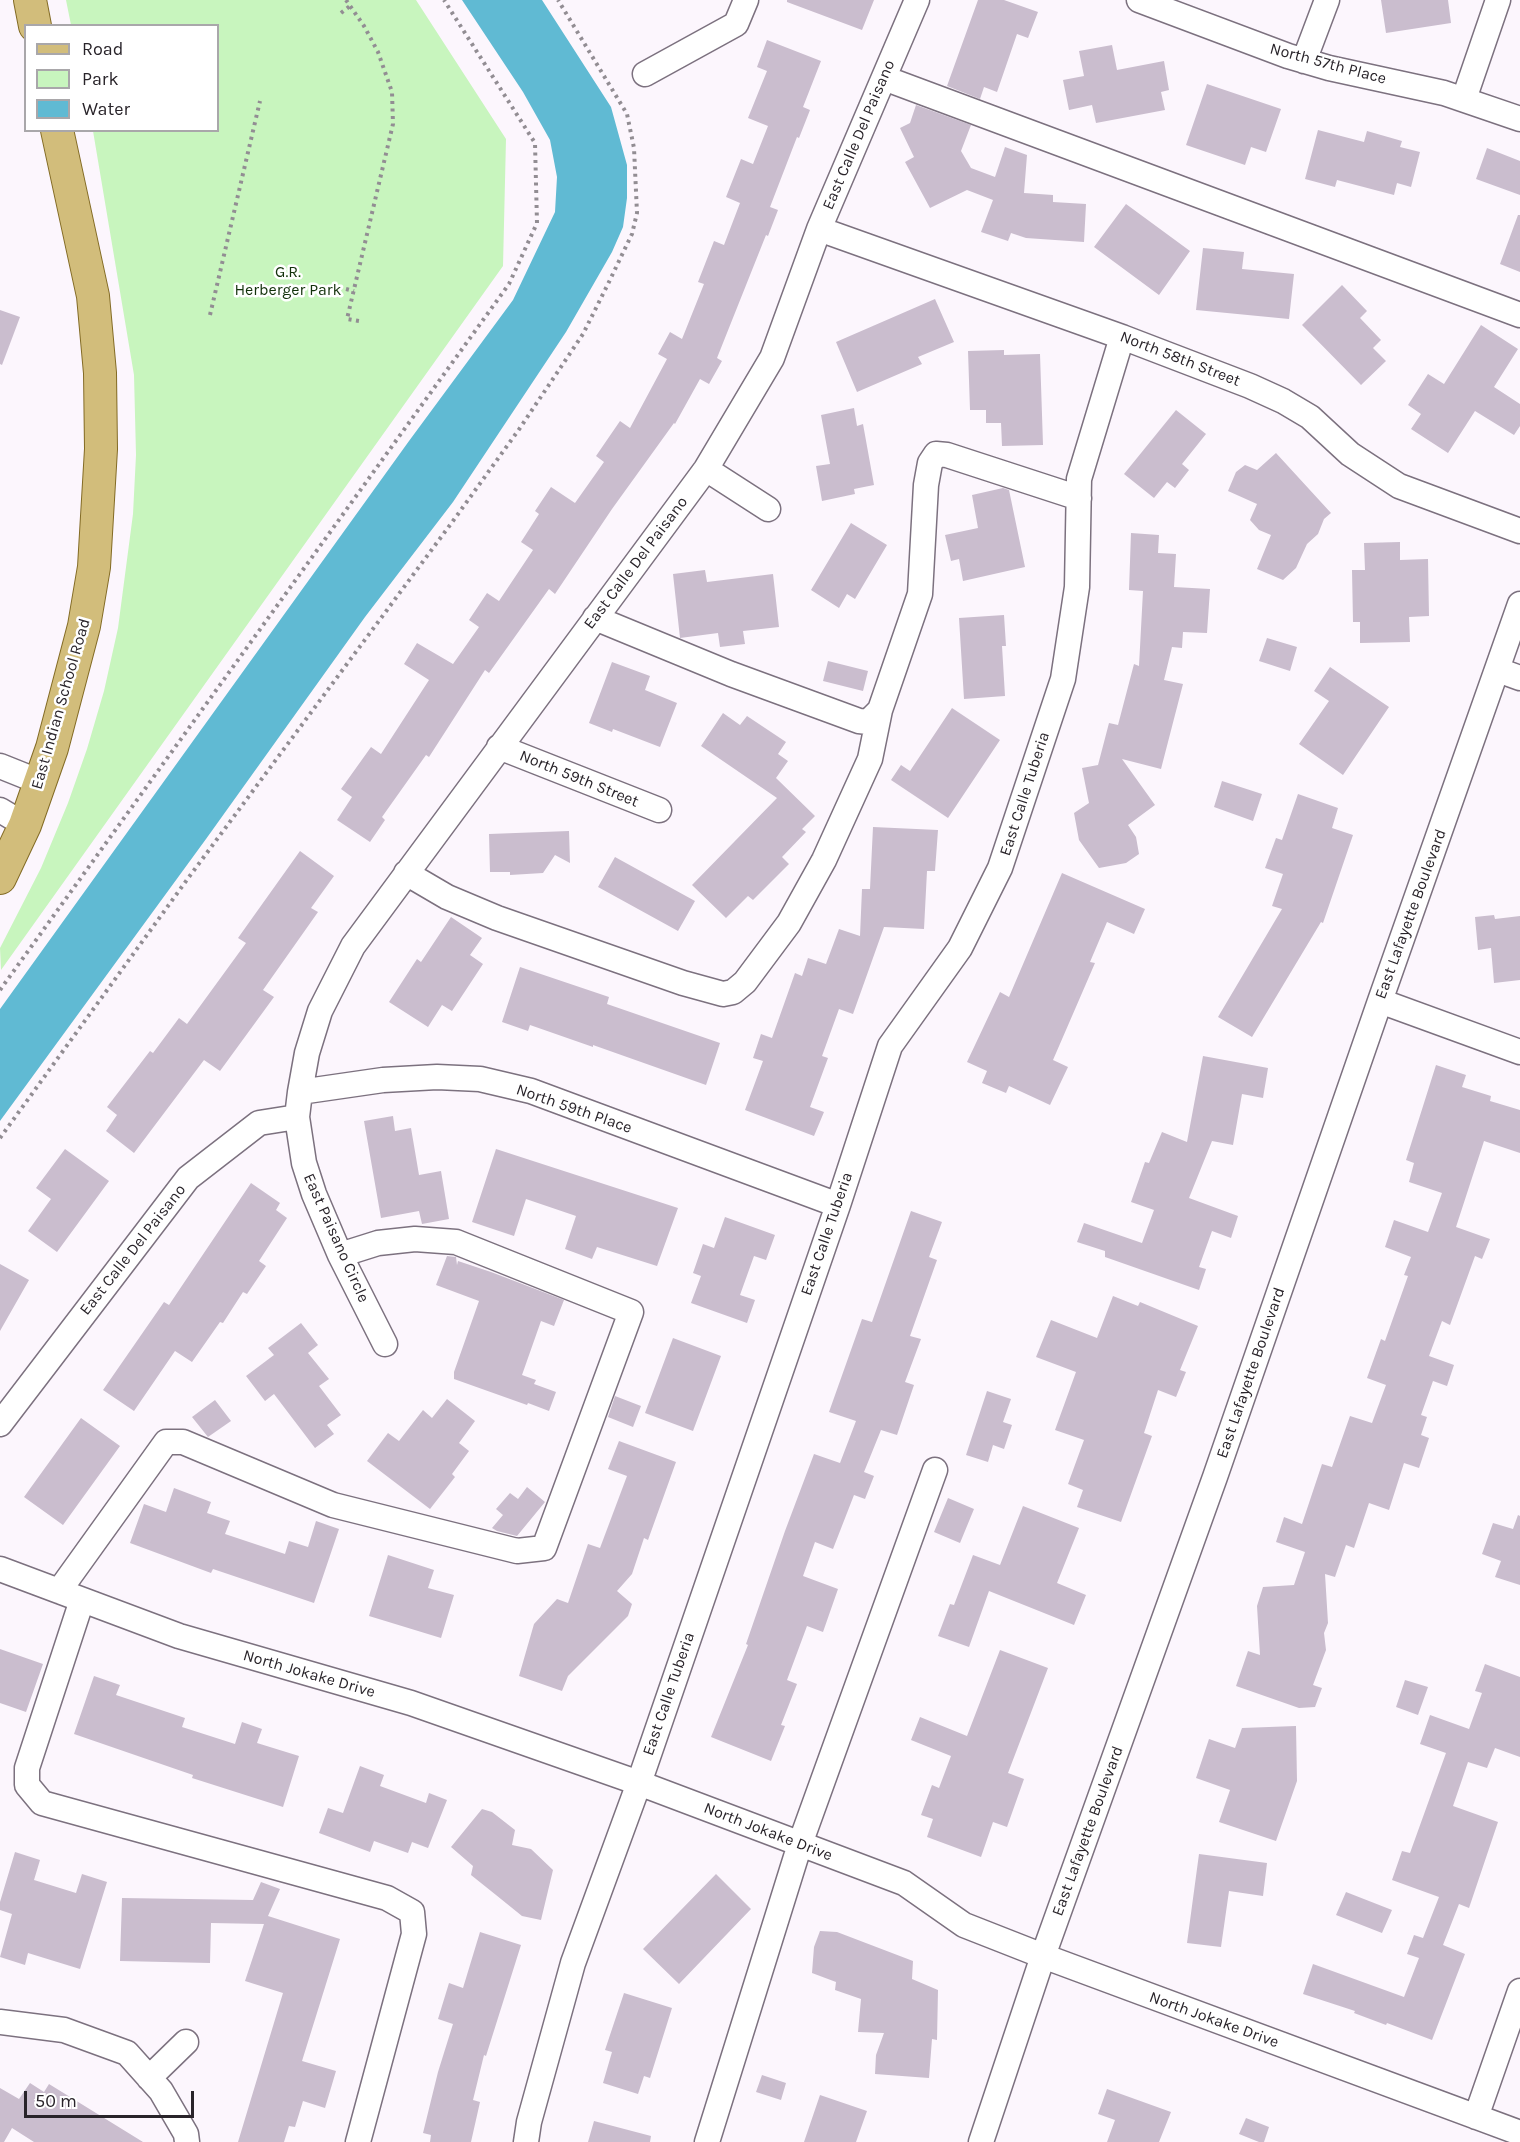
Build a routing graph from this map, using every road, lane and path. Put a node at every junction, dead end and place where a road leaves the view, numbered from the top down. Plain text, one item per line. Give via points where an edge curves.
1 (30, 0) edge
2 (346, 0) edge
3 (444, 0) edge
4 (558, 0) edge
5 (746, 0) edge
6 (917, 0) edge
7 (1139, 0) edge
8 (1327, 0) edge
9 (1498, 0) edge
10 (350, 6) junction
11 (341, 13) dead end
12 (35, 24) edge
13 (1304, 60) junction
14 (645, 74) dead end
15 (884, 78) junction
16 (1464, 99) junction
17 (260, 101) dead end
18 (1520, 119) edge
19 (57, 132) edge
20 (372, 178) dead end
21 (380, 180) junction
22 (819, 230) junction
23 (346, 289) dead end
24 (354, 291) junction
25 (210, 315) dead end
26 (1520, 315) edge
27 (359, 321) dead end
28 (1122, 337) junction
29 (706, 469) junction
30 (1078, 498) junction
31 (768, 509) dead end
32 (1520, 531) edge
33 (1520, 604) edge
34 (595, 618) junction
35 (1497, 670) junction
36 (1520, 678) edge
37 (880, 710) junction
38 (499, 747) junction
39 (0, 766) edge
40 (40, 782) junction
41 (659, 810) dead end
42 (12, 818) edge
43 (406, 873) junction
44 (0, 878) edge
45 (0, 990) edge
46 (1380, 1001) junction
47 (1520, 1052) edge
48 (300, 1092) junction
49 (297, 1117) junction
50 (0, 1138) edge
51 (838, 1205) junction
52 (340, 1255) junction
53 (385, 1344) dead end
54 (0, 1424) edge
55 (935, 1470) dead end
56 (0, 1569) edge
57 (59, 1591) junction
58 (82, 1600) junction
59 (639, 1783) junction
60 (800, 1844) junction
61 (1043, 1956) junction
62 (1520, 1991) edge
63 (0, 2022) edge
64 (186, 2042) dead end
65 (149, 2078) junction
66 (1476, 2117) junction
67 (1520, 2133) edge
68 (187, 2142) edge
69 (358, 2142) edge
70 (526, 2142) edge
71 (707, 2142) edge
72 (981, 2142) edge

1 - 12 main road
2 - 10 path
3 - 45 path via 535,143 537,223 509,284
4 - 50 path via 627,114 634,148 637,213 632,234 608,284 583,334 520,428
5 - 14 street via 736,24
6 - 15 street, East Calle Del Paisano
7 - 13 street, North 57th Place
8 - 13 street
9 - 16 street
10 - 11 path
10 - 21 path via 378,52 392,92 393,124
13 - 16 street, North 57th Place
15 - 22 street, East Calle Del Paisano
15 - 26 street
16 - 18 street, North 57th Place
17 - 25 path
19 - 40 main road, East Indian School Road via 93,296 101,448 94,567 84,626
20 - 21 path
21 - 24 path
22 - 28 street, North 58th Street
22 - 29 street, East Calle Del Paisano via 772,358
23 - 24 path
24 - 27 path via 347,319
28 - 30 street, East Calle Tuberia via 1079,479
28 - 32 street, North 58th Street via 1283,401 1310,417 1350,454 1399,486
29 - 31 street
29 - 34 street, East Calle Del Paisano
30 - 37 street via 936,454 926,485 920,594
30 - 51 street, East Calle Tuberia via 1077,587 1063,679 1000,868 960,948 890,1046
33 - 35 street, East Lafayette Boulevard
34 - 37 street via 859,721 868,722
34 - 38 street, East Calle Del Paisano
35 - 36 street
35 - 46 street, East Lafayette Boulevard
37 - 43 street via 870,759 824,860 789,922 745,982 733,992 723,994 683,982 497,918 447,897
38 - 41 street, North 59th Street
38 - 43 street, East Calle Del Paisano
39 - 40 street
40 - 42 main road, East Indian School Road
42 - 44 main road, East Indian School Road
43 - 48 street, East Calle Del Paisano via 353,945 320,1011
46 - 47 street
46 - 61 street, East Lafayette Boulevard
48 - 49 street, East Paisano Circle
48 - 51 street, North 59th Place via 383,1080 480,1079 531,1091
49 - 52 street, East Paisano Circle via 304,1163
49 - 54 street, East Calle Del Paisano via 259,1123 188,1178
51 - 59 street, East Calle Tuberia
52 - 53 street, East Paisano Circle
52 - 57 street via 378,1243 415,1239 456,1242 631,1312 544,1548 517,1551 333,1505 183,1442 166,1442
55 - 60 street
56 - 57 street, North Jokake Drive
57 - 58 street, North Jokake Drive
58 - 59 street, North Jokake Drive via 178,1636 411,1703
58 - 69 street via 27,1768 27,1785 42,1803 387,1898 412,1912 414,1934
59 - 60 street, North Jokake Drive
59 - 70 street, East Calle Tuberia via 573,1963
60 - 61 street, North Jokake Drive via 904,1883 964,1925
60 - 71 street
61 - 66 street, North Jokake Drive
61 - 72 street, East Lafayette Boulevard
62 - 66 street
63 - 65 street via 64,2030 127,2053
64 - 65 street
65 - 68 street via 161,2091
66 - 67 street, North Jokake Drive

